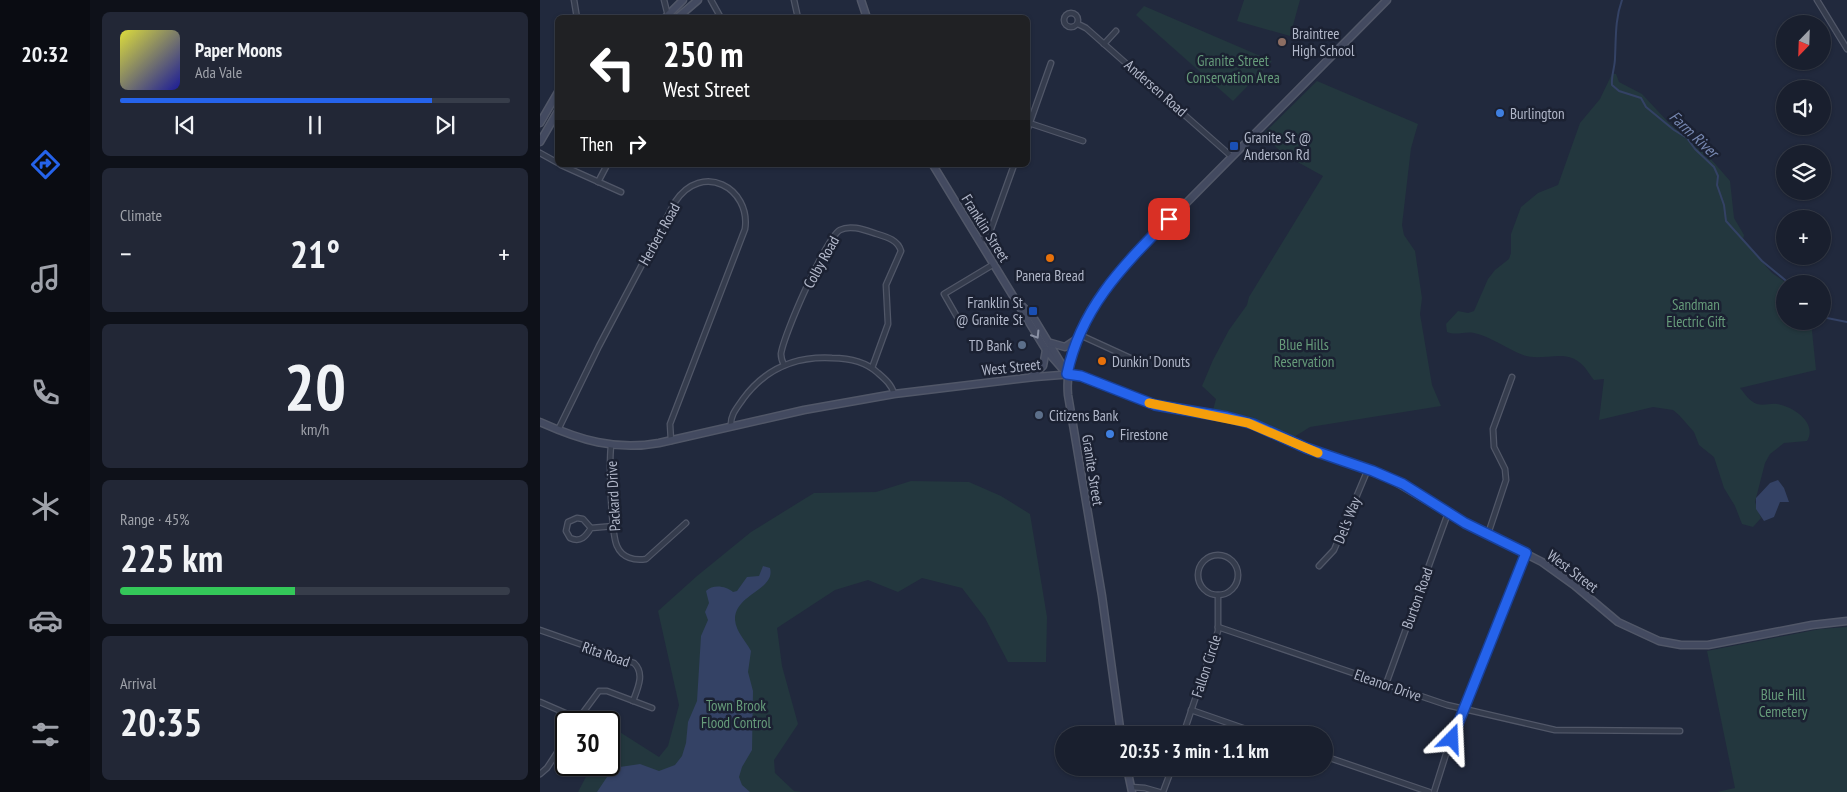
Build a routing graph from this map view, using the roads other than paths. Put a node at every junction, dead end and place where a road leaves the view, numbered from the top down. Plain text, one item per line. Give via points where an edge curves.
1 (574, 0) edge
2 (664, 0) edge
3 (683, 0) edge
4 (698, 0) edge
5 (711, 0) edge
6 (794, 0) edge
7 (861, 0) edge
8 (1387, 0) edge
9 (1817, 0) edge
10 (576, 15) edge
11 (667, 15) edge
12 (669, 15) edge
13 (680, 15) edge
14 (720, 15) edge
15 (797, 15) edge
16 (867, 15) edge
17 (1078, 24) dead end
18 (1116, 30) dead end
19 (1104, 44) junction
20 (1847, 50) edge
21 (1051, 63) dead end
22 (555, 100) edge
23 (555, 116) edge
24 (1030, 120) edge
25 (540, 123) edge
26 (1030, 126) edge
27 (1083, 141) dead end
28 (540, 142) edge
29 (540, 153) edge
30 (1232, 156) junction
31 (555, 161) edge
32 (565, 167) edge
33 (606, 167) edge
34 (934, 167) edge
35 (1013, 167) edge
36 (598, 182) junction
37 (621, 192) dead end
38 (980, 242) junction
39 (994, 264) junction
40 (1019, 303) junction
41 (960, 322) dead end
42 (1079, 337) junction
43 (1050, 342) junction
44 (1046, 350) junction
45 (1139, 362) dead end
46 (784, 365) junction
47 (872, 368) junction
48 (1067, 374) junction
49 (1030, 377) junction
50 (1512, 377) dead end
51 (894, 394) junction
52 (540, 422) edge
53 (731, 426) junction
54 (558, 430) junction
55 (671, 441) junction
56 (611, 446) junction
57 (1368, 469) junction
58 (1448, 513) junction
59 (686, 523) dead end
60 (614, 526) junction
61 (591, 528) junction
62 (1488, 534) junction
63 (1526, 553) junction
64 (1319, 566) dead end
65 (1218, 595) junction
66 (1847, 621) edge
67 (1218, 628) junction
68 (540, 630) edge
69 (1386, 684) junction
70 (634, 701) junction
71 (540, 702) edge
72 (652, 708) dead end
73 (1464, 709) junction
74 (1191, 710) junction
75 (558, 711) edge
76 (585, 711) edge
77 (1120, 726) edge
78 (1186, 726) edge
79 (1237, 726) edge
80 (1680, 731) dead end
81 (555, 756) edge
82 (1333, 759) edge
83 (540, 774) edge
84 (1128, 776) edge
85 (1169, 776) edge
86 (1131, 790) edge
87 (1159, 792) edge
88 (1163, 792) edge
89 (1429, 792) edge
90 (1434, 792) edge

1 - 10 street
2 - 11 street
3 - 12 main road
4 - 13 main road
5 - 14 street
6 - 15 street
7 - 16 main road
8 - 30 main road, Granite Street
9 - 20 street
17 - 19 street, Andersen Road
18 - 19 street
19 - 30 street, Andersen Road
21 - 24 street
22 - 25 main road
23 - 28 main road
26 - 27 street
29 - 31 street
30 - 42 main road, Granite Street via 1112,280 1093,306
32 - 36 street
33 - 36 street
34 - 38 main road, Franklin Street
35 - 38 street via 991,229
36 - 37 street
38 - 39 main road, Franklin Street
39 - 40 main road, Franklin Street
39 - 41 street via 944,294
40 - 43 main road, Franklin Street
40 -> 44 main road, Franklin Street
42 - 43 main road via 1065,347
42 - 45 street
42 - 48 main road, Granite Street
43 - 48 main road, Franklin Street
44 - 48 main road, Franklin Street
44 - 49 main road via 1043,366
46 - 47 street via 803,359 832,358 854,360
46 - 47 street, Colby Road via 782,352 806,288 835,234 850,228 891,239 901,250 886,284 888,324
46 - 53 street via 752,387 732,415
47 - 51 street via 890,384
48 - 49 main road, West Street
48 - 57 main road, West Street via 1081,376 1155,405 1253,424 1306,448
48 - 77 main road, Granite Street
49 - 51 main road, West Street
50 - 62 street via 1493,429 1494,448 1506,480
51 - 53 main road, West Street
52 - 54 main road, West Street
53 - 55 main road, West Street
54 - 55 street, Herbert Road via 675,202 690,186 709,180 722,185 740,201 746,225 742,243 670,424
54 - 56 main road, West Street
55 - 56 main road, West Street
56 - 60 street, Packard Drive
57 - 58 main road, West Street via 1403,484
57 - 64 street, Del's Way via 1334,550
58 - 62 main road, West Street
58 - 69 street, Burton Road
59 - 60 street, Packard Drive via 652,556 639,560 627,557 619,550
60 - 61 street
61 - 61 street via 584,519 577,518 568,522 566,531 570,538 578,540 584,538
62 - 63 main road, West Street
63 - 66 main road, West Street via 1563,576 1623,625 1670,644 1714,645
63 - 73 street
65 - 65 street via 1233,589 1238,576 1232,561 1220,556 1205,561 1198,576 1205,590
65 - 67 street, Fallon Circle
67 - 69 street, Eleanor Drive
67 - 74 street, Fallon Circle
68 - 70 street, Rita Road via 634,662 640,678
69 - 73 street, Eleanor Drive
70 - 72 street
70 - 76 street via 599,691
71 - 75 street
73 - 80 street, Eleanor Drive via 1564,732
73 - 90 street
74 - 78 street, Fallon Circle
74 - 79 street
81 - 83 street
82 - 89 street
84 - 86 main road
85 - 88 street
86 - 87 street via 1145,788

